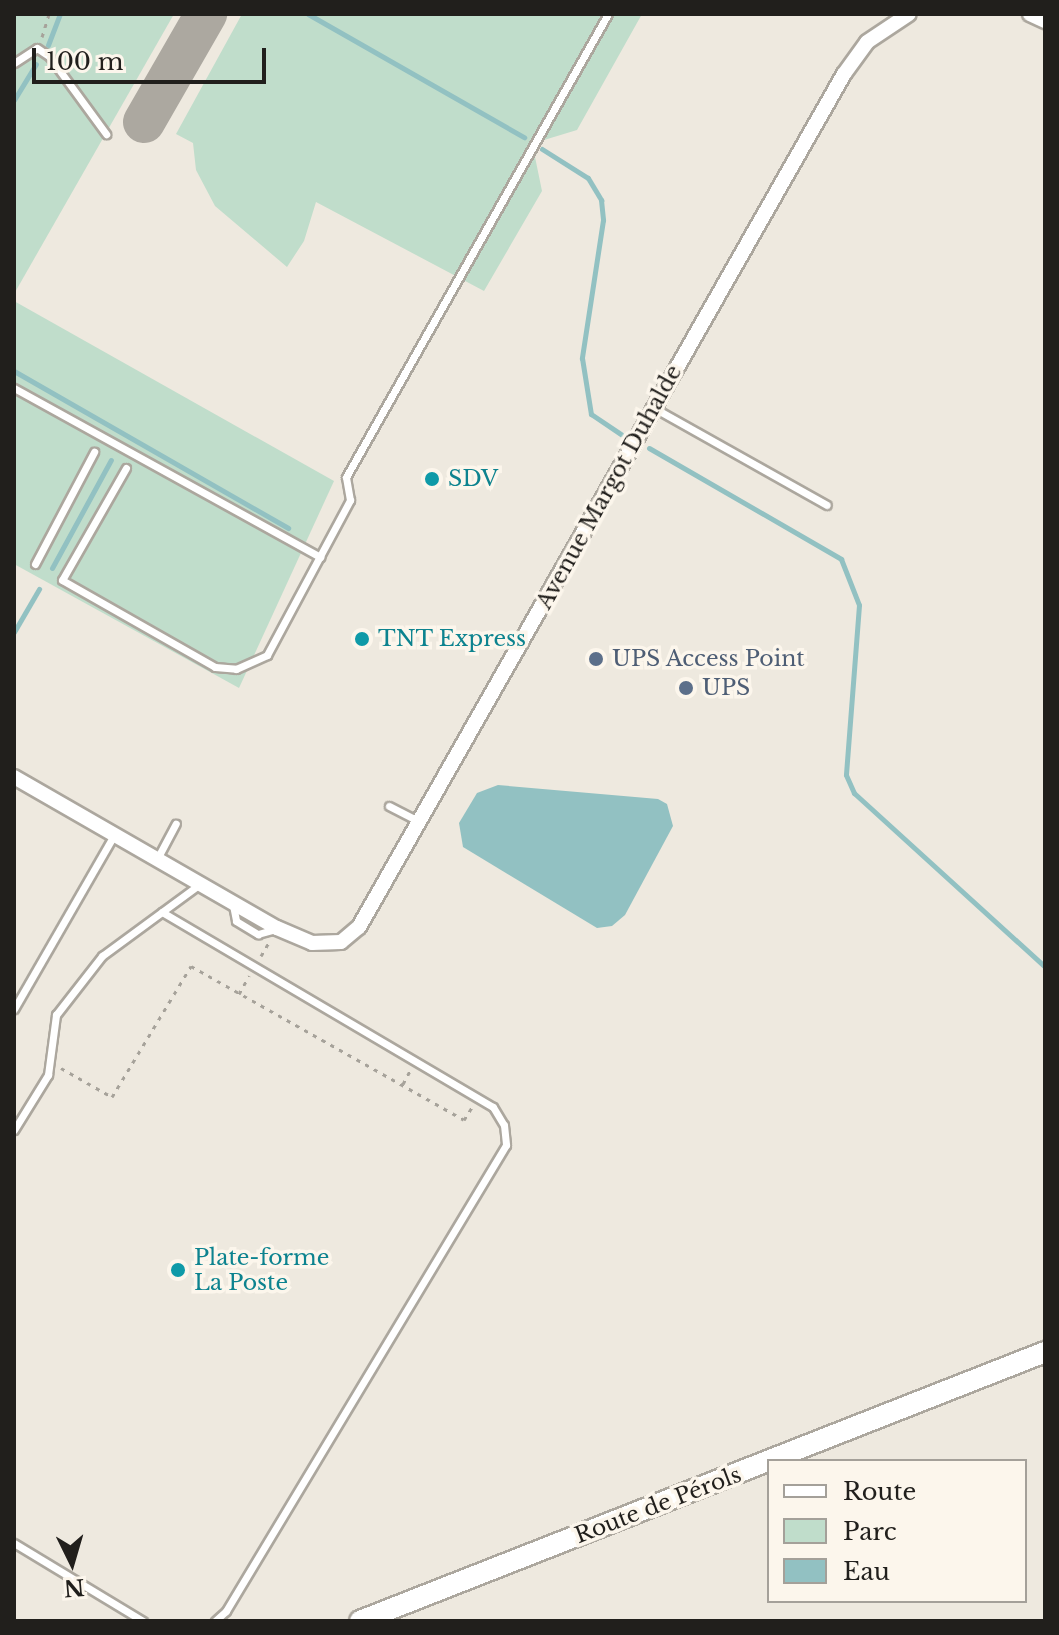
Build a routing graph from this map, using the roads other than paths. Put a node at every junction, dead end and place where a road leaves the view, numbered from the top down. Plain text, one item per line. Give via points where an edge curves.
1 (608, 14) edge
2 (909, 14) edge
3 (1030, 14) edge
4 (1045, 21) edge
5 (14, 63) edge
6 (106, 134) dead end
7 (14, 388) edge
8 (654, 408) junction
9 (94, 452) dead end
10 (126, 468) dead end
11 (827, 505) dead end
12 (320, 557) junction
13 (35, 564) dead end
14 (14, 777) edge
15 (389, 806) dead end
16 (419, 821) junction
17 (176, 824) dead end
18 (114, 835) junction
19 (157, 859) junction
20 (200, 883) junction
21 (162, 912) junction
22 (14, 1009) edge
23 (14, 1130) edge
24 (1045, 1352) edge
25 (773, 1459) edge
26 (767, 1461) edge
27 (14, 1543) edge
28 (143, 1621) edge
29 (215, 1621) edge
30 (360, 1621) edge

1 - 12 lane via 346,477 350,500
2 - 8 street, Avenue Margot Duhalde via 867,42 844,74
3 - 4 street
5 - 6 lane via 37,48 49,56
7 - 12 lane
8 - 11 lane
8 - 16 street, Avenue Margot Duhalde
9 - 13 lane
10 - 12 lane via 62,580 215,667 236,669 267,655
14 - 18 street, Avenue Margot Duhalde
15 - 16 lane
16 - 20 street, Avenue Margot Duhalde via 359,927 341,942 312,943
17 - 19 lane
18 - 19 street, Avenue Margot Duhalde
18 - 22 lane
19 - 20 street, Avenue Margot Duhalde
20 - 21 lane
21 - 23 lane via 102,956 56,1015 48,1075
21 - 29 lane via 493,1107 504,1125 506,1145 226,1611
24 - 25 street, Route de Pérols
26 - 30 street, Route de Pérols
27 - 28 lane

